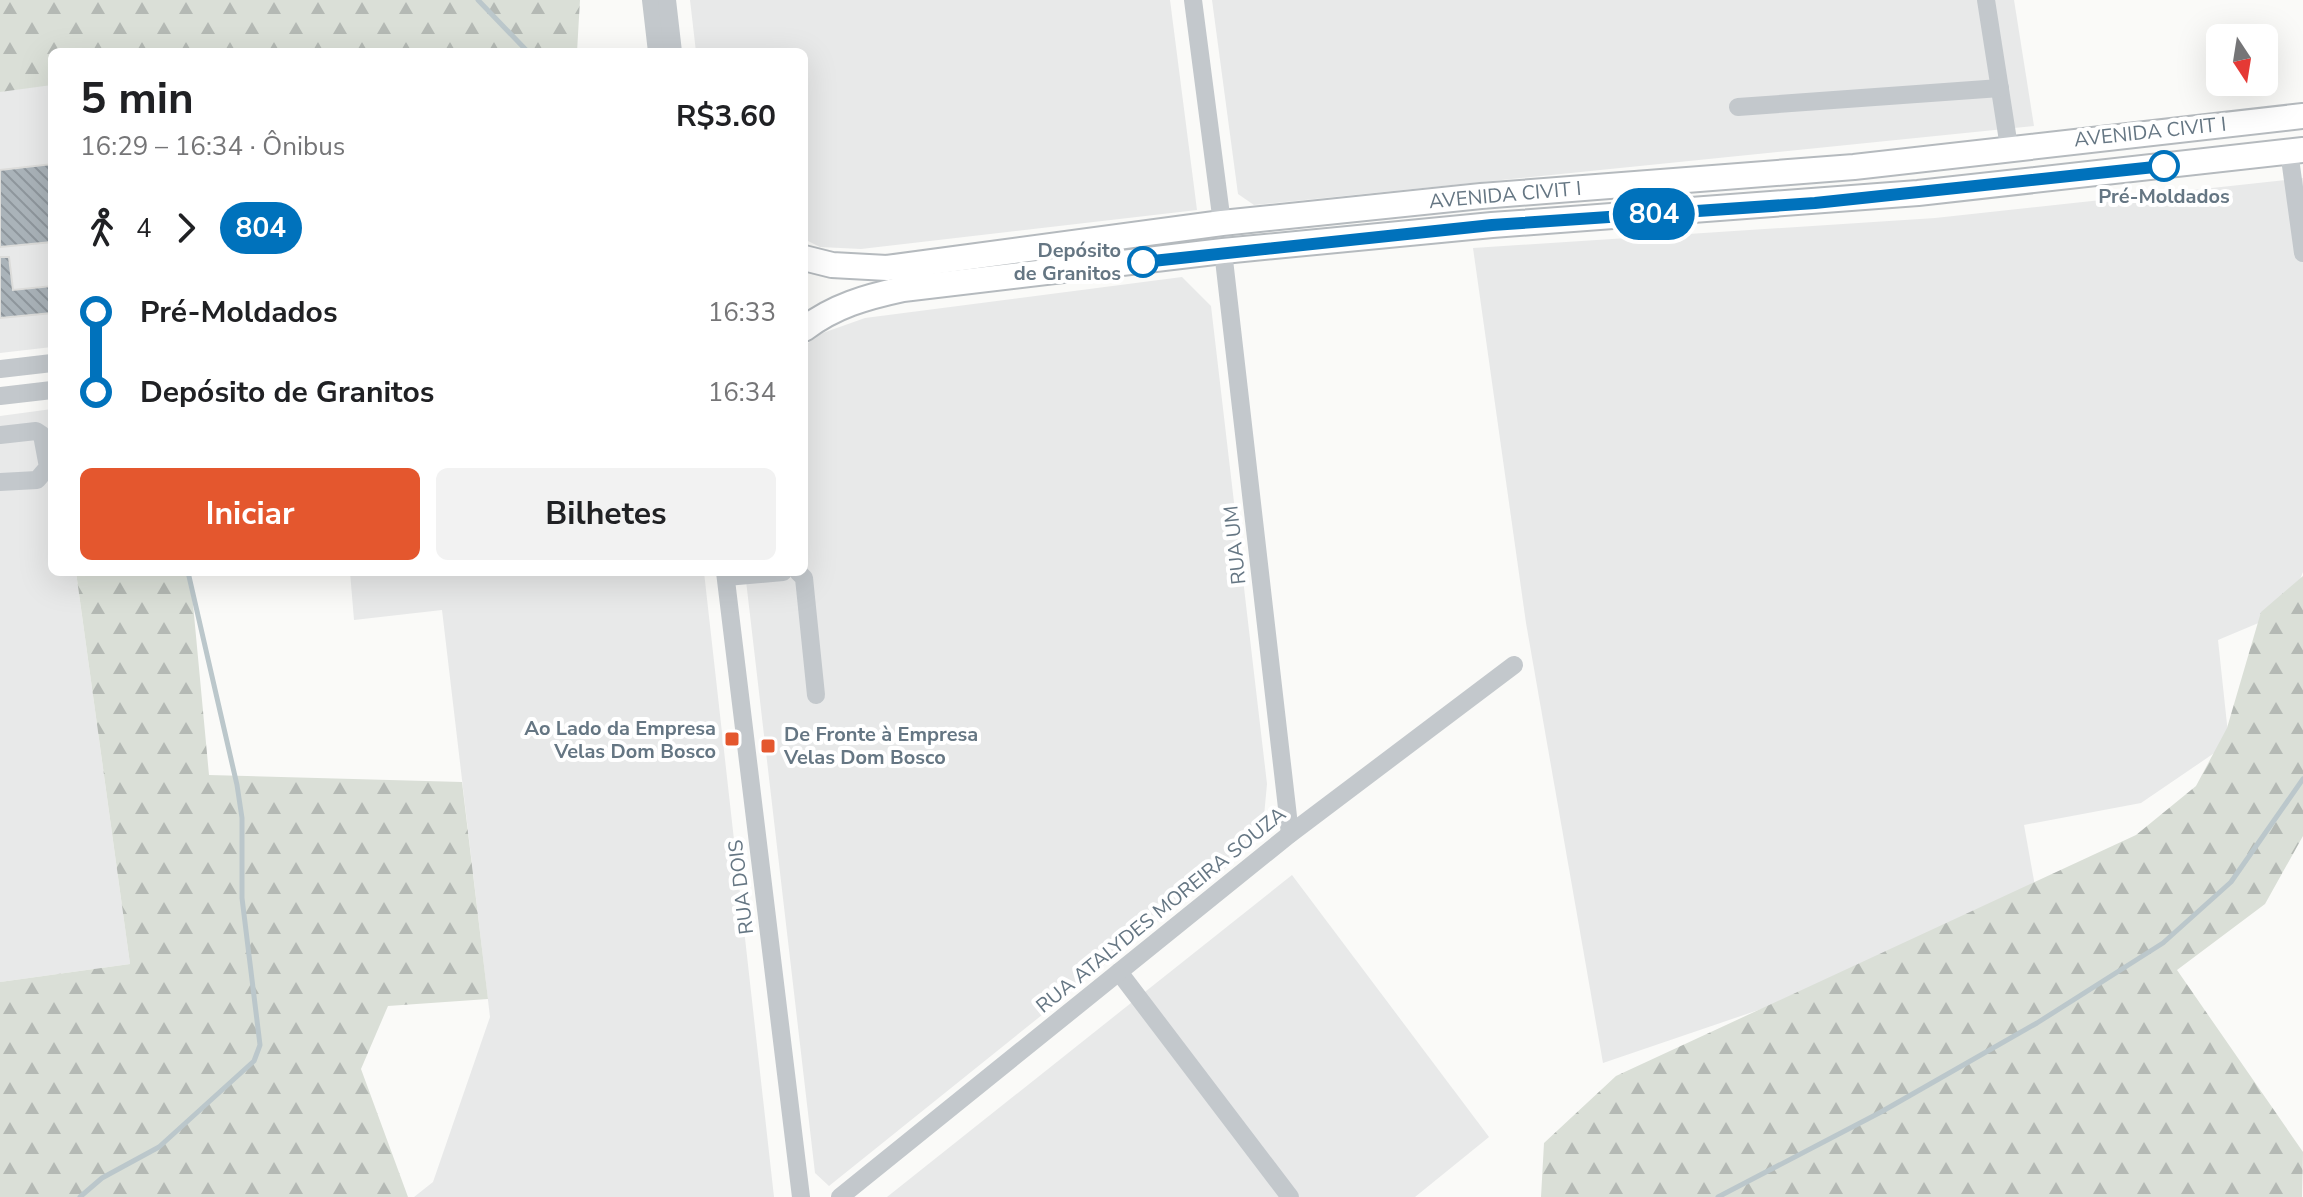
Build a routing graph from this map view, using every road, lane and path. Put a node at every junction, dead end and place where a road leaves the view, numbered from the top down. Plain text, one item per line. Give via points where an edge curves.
1 (651, 0) edge
2 (667, 0) edge
3 (1193, 0) edge
4 (1986, 0) edge
5 (657, 48) edge
6 (673, 48) edge
7 (2000, 88) junction
8 (1738, 107) dead end
9 (2303, 116) edge
10 (2009, 147) junction
11 (2296, 151) edge
12 (1222, 223) junction
13 (1223, 251) junction
14 (2303, 253) edge
15 (808, 259) edge
16 (808, 326) edge
17 (48, 363) edge
18 (0, 369) edge
19 (48, 390) edge
20 (0, 396) edge
21 (0, 435) edge
22 (0, 482) edge
23 (726, 576) edge
24 (802, 576) edge
25 (1514, 665) dead end
26 (816, 695) dead end
27 (1290, 834) junction
28 (1119, 972) junction
29 (801, 1197) edge
30 (841, 1197) edge
31 (1290, 1197) edge

1 - 5 street
2 - 6 street
3 - 12 street
4 - 7 street
7 - 8 street
7 - 10 street
9 - 10 main road, AVENIDA CIVIT I
10 - 12 main road, AVENIDA CIVIT I via 1854,167 1481,196
11 - 13 main road, AVENIDA CIVIT I via 1918,193
11 - 14 street
12 - 15 main road, AVENIDA CIVIT I via 887,268
13 - 16 main road, AVENIDA CIVIT I via 903,289 864,297
13 - 27 street, RUA UM
17 - 18 street
19 - 20 street
21 - 22 street via 36,431 42,435 48,467 37,480
23 - 29 street, RUA DOIS
24 - 26 street
25 - 27 street, RUA ATALYDES MOREIRA SOUZA
27 - 28 street, RUA ATALYDES MOREIRA SOUZA
28 - 30 street, RUA ATALYDES MOREIRA SOUZA
28 - 31 street

